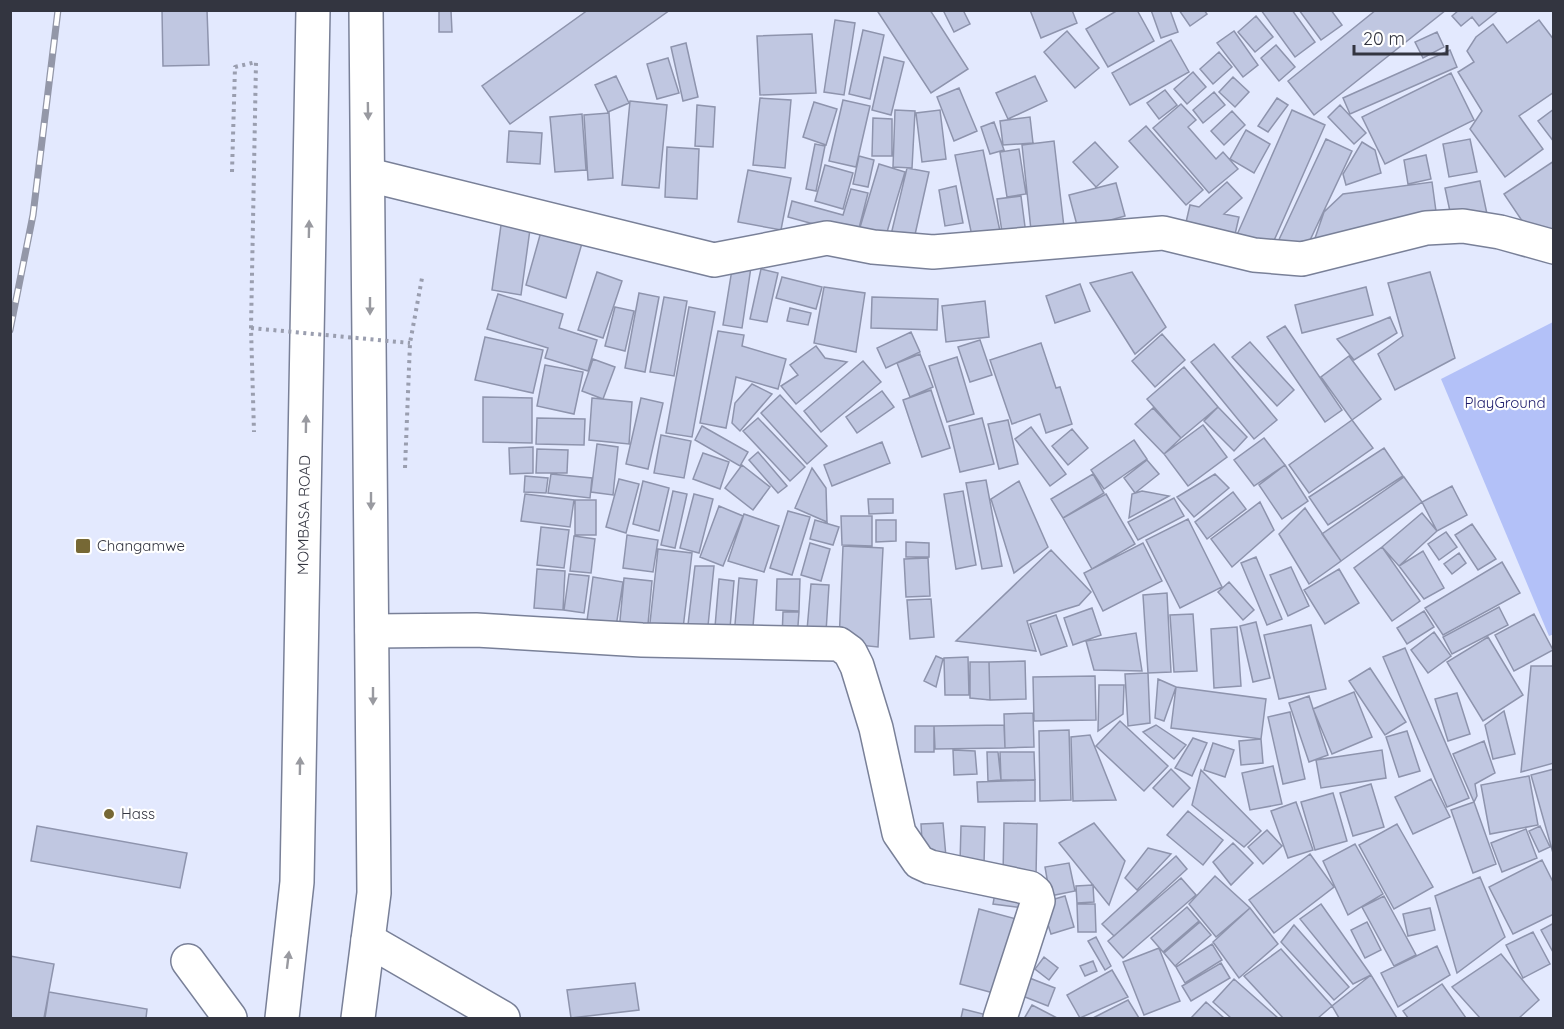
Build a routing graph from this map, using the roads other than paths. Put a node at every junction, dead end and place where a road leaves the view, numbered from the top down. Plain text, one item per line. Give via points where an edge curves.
1 (313, 10) edge
2 (366, 10) edge
3 (375, 10) edge
4 (367, 63) junction
5 (369, 175) junction
6 (1554, 247) edge
7 (372, 631) junction
8 (368, 940) junction
9 (188, 961) dead end
10 (230, 1018) edge
11 (282, 1018) edge
12 (358, 1018) edge
13 (502, 1018) edge
14 (1000, 1018) edge

11 -> 1 main road, MOMBASA ROAD via 297,882
2 - 4 main road
3 - 4 main road
4 -> 5 main road
5 - 6 main road via 714,260 827,238 933,252 1164,233 1254,255 1302,259 1426,228 1463,226
5 -> 7 main road
7 -> 8 main road via 374,893
7 - 14 main road via 476,630 642,640 839,644 850,652 857,666 876,728 899,833 908,849 919,862 930,867 1030,888 1036,893 1034,918
8 - 12 main road
8 - 13 main road
9 - 10 main road

